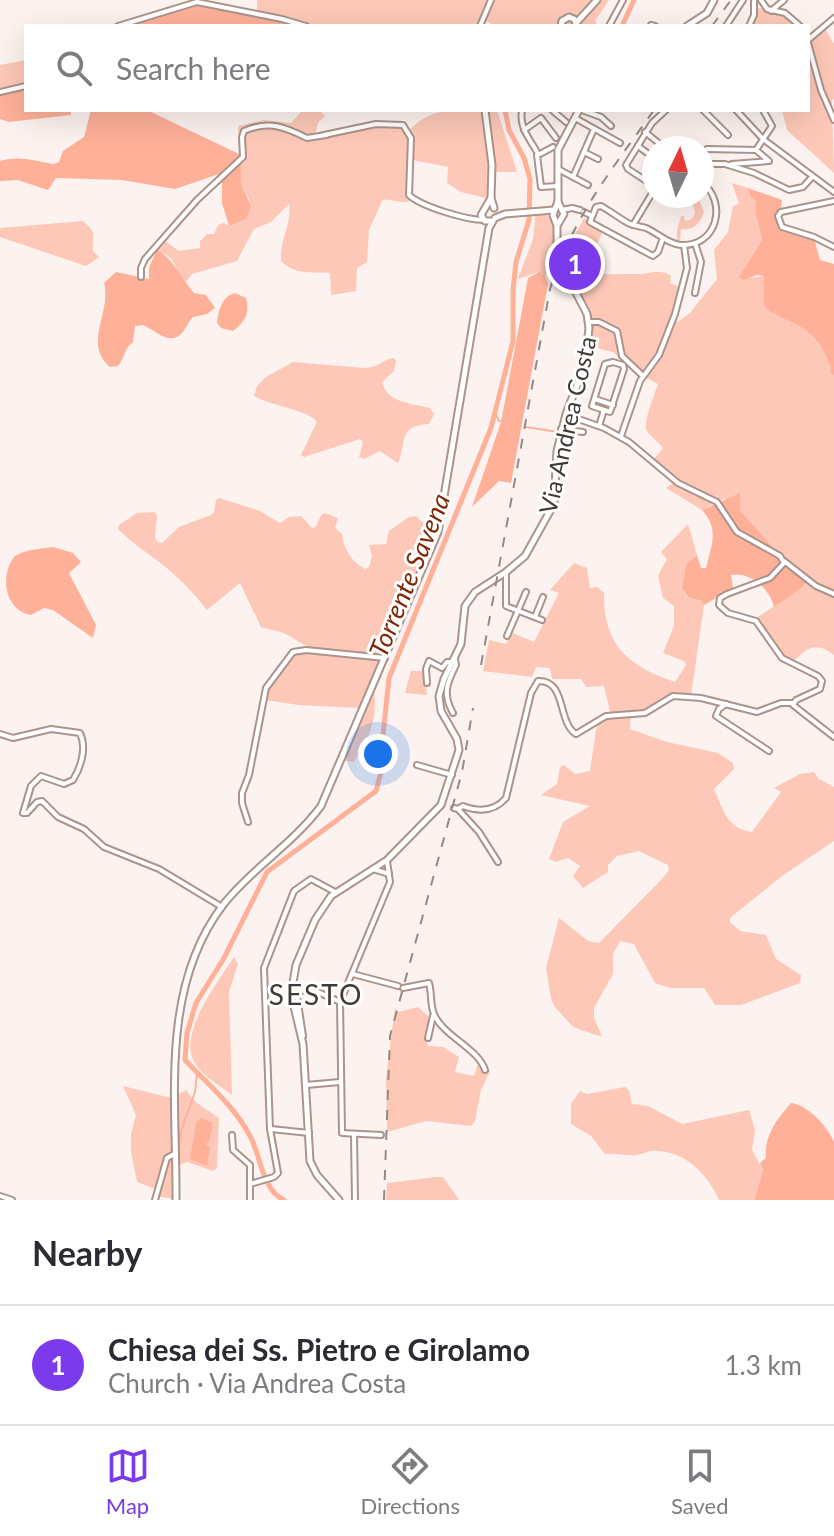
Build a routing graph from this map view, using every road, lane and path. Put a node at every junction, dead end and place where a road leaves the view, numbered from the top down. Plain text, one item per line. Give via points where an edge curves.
1 (491, 0) edge
2 (597, 0) edge
3 (623, 0) edge
4 (714, 0) edge
5 (743, 0) edge
6 (754, 0) edge
7 (761, 0) edge
8 (784, 0) edge
9 (771, 11) junction
10 (834, 18) edge
11 (575, 22) edge
12 (130, 24) edge
13 (299, 24) edge
14 (481, 24) edge
15 (610, 24) edge
16 (690, 24) edge
17 (727, 24) edge
18 (750, 24) edge
19 (798, 24) edge
20 (810, 40) edge
21 (810, 49) edge
22 (24, 86) edge
23 (0, 92) edge
24 (485, 112) edge
25 (522, 112) edge
26 (554, 112) edge
27 (585, 112) edge
28 (589, 112) edge
29 (663, 112) edge
30 (705, 112) edge
31 (738, 112) edge
32 (764, 112) edge
33 (575, 118) junction
34 (834, 120) edge
35 (568, 123) junction
36 (611, 126) dead end
37 (594, 129) junction
38 (524, 131) junction
39 (645, 132) junction
40 (728, 135) dead end
41 (650, 136) edge
42 (763, 139) junction
43 (620, 143) dead end
44 (557, 144) junction
45 (638, 146) junction
46 (642, 149) edge
47 (714, 149) edge
48 (756, 150) junction
49 (584, 152) junction
50 (538, 154) junction
51 (598, 159) dead end
52 (714, 164) edge
53 (725, 164) junction
54 (558, 169) junction
55 (573, 177) junction
56 (812, 177) junction
57 (642, 179) edge
58 (588, 185) dead end
59 (555, 186) junction
60 (834, 192) edge
61 (714, 195) edge
62 (491, 198) junction
63 (834, 201) edge
64 (643, 208) edge
65 (555, 214) junction
66 (592, 216) junction
67 (490, 218) junction
68 (633, 225) junction
69 (663, 238) junction
70 (695, 243) junction
71 (684, 245) junction
72 (834, 247) edge
73 (141, 277) dead end
74 (695, 293) dead end
75 (589, 322) junction
76 (643, 376) junction
77 (595, 399) junction
78 (613, 405) junction
79 (604, 410) junction
80 (569, 415) junction
81 (599, 426) junction
82 (564, 429) junction
83 (583, 432) dead end
84 (621, 437) junction
85 (784, 561) junction
86 (506, 572) junction
87 (526, 592) dead end
88 (834, 594) edge
89 (543, 597) dead end
90 (518, 610) junction
91 (535, 617) junction
92 (542, 620) dead end
93 (507, 636) dead end
94 (385, 658) junction
95 (454, 660) junction
96 (427, 683) dead end
97 (793, 703) junction
98 (726, 704) junction
99 (453, 713) dead end
100 (0, 734) edge
101 (834, 737) edge
102 (769, 751) dead end
103 (417, 765) dead end
104 (452, 775) junction
105 (450, 807) junction
106 (248, 822) dead end
107 (387, 860) junction
108 (498, 862) dead end
109 (380, 865) junction
110 (373, 869) junction
111 (387, 872) junction
112 (335, 892) junction
113 (222, 907) junction
114 (353, 974) junction
115 (340, 1002) junction
116 (434, 1014) junction
117 (428, 1038) dead end
118 (302, 1040) junction
119 (485, 1070) dead end
120 (340, 1082) junction
121 (306, 1085) junction
122 (270, 1129) junction
123 (309, 1133) junction
124 (354, 1134) junction
125 (232, 1135) dead end
126 (381, 1135) dead end
127 (176, 1153) junction
128 (253, 1183) junction
129 (0, 1196) edge
130 (12, 1200) edge
131 (155, 1200) edge
132 (176, 1200) edge
133 (250, 1200) edge
134 (339, 1200) edge
135 (355, 1200) edge

1 - 14 street
2 - 11 main road
3 - 15 street
4 - 16 main road via 707,13
5 - 17 street
6 - 18 street
7 - 9 street
8 - 9 street
9 - 19 street via 785,13
10 - 20 street
12 - 13 street via 197,2
21 - 34 street
22 - 23 street
24 - 62 main road
25 - 38 street
26 - 35 street
27 - 33 main road
28 - 36 street
29 - 39 street
30 - 40 street
31 - 42 street
32 - 42 street via 772,126
33 - 35 main road
33 - 37 street
35 - 44 main road
37 - 43 street
37 - 49 street
38 - 44 street via 541,118
38 - 50 street
39 - 41 street
39 - 45 street
42 - 48 street
42 - 56 street
44 - 50 street
44 - 54 main road, Via Andrea Costa
45 - 46 street
45 - 57 street via 626,167
47 - 48 street
48 - 53 street via 769,161
49 - 51 street
49 - 55 street
50 - 59 street via 541,187
52 - 53 street
53 - 56 street via 789,190
54 - 55 street
54 - 59 main road, Via Andrea Costa
55 - 58 street
56 - 60 street
59 - 65 main road, Via Andrea Costa
61 - 70 street via 717,216 711,231
62 - 67 main road
62 - 67 main road via 486,207
63 - 72 street via 778,216 782,227
64 - 68 street
65 - 66 street via 572,208
65 - 67 main road
65 - 75 main road, Via Andrea Costa via 557,256
66 - 68 street via 601,206
66 - 69 street via 590,222 653,256
67 - 73 street via 473,219 409,195 411,138 403,125 351,127 307,138 275,126 244,131 243,157 152,251
67 - 94 main road via 442,519
68 - 69 street
69 - 71 street
70 - 71 street
70 - 74 street via 701,262
71 - 76 street via 687,268 675,314 659,355
75 - 76 street via 617,331 622,356
75 - 80 main road, Via Andrea Costa via 584,365
76 - 84 street
77 - 78 street
77 - 78 street via 605,364 621,364
77 - 79 street via 592,406
78 - 79 street via 610,412
79 - 81 street
80 - 81 street
80 - 82 main road, Via Andrea Costa
81 - 84 street
82 - 83 street
82 - 86 main road, Via Andrea Costa via 555,463 554,504 532,546
84 - 85 street via 678,483 714,499 737,532
85 - 88 street
85 - 97 street via 775,575 727,594 719,605 756,621 779,656 820,678 820,689
86 - 90 street via 505,604
86 - 95 main road, Via Andrea Costa via 468,599
87 - 90 street
89 - 91 street
90 - 91 street
90 - 93 street
91 - 92 street
94 - 106 street via 306,650 293,652 282,664 266,688 242,793
94 - 113 main road via 321,806
95 - 96 street via 442,668 429,661
95 - 99 street via 446,697
95 - 104 main road, Via Andrea Costa via 439,701 458,742
97 - 98 street via 757,712
97 - 101 street
98 - 102 street via 716,716
98 - 105 street via 673,696 645,713 606,716 576,734 569,730 555,687 538,681 527,705 506,798 487,810
100 - 113 street via 13,738 51,729 80,733 83,751 73,780 64,784 41,776 31,786 23,813 42,801 104,847 159,869
103 - 104 street
104 - 105 main road, Via Andrea Costa
105 - 107 main road
105 - 108 street via 476,827
107 - 109 main road
107 - 111 street
109 - 110 main road
109 - 111 street
110 - 111 street
110 - 112 main road
111 - 114 street via 390,882
112 - 118 main road via 315,920 294,972 292,999
112 - 122 street via 311,879 294,891 264,966
113 - 127 main road via 192,964 179,1011
114 - 115 street
114 - 116 street via 400,987 429,983
115 - 118 street via 296,990
115 - 120 street
116 - 117 street
116 - 119 street
118 - 121 main road
120 - 121 street
120 - 124 street via 342,1133
121 - 123 main road
122 - 123 street
122 - 128 street via 278,1173
123 - 134 main road via 313,1168
124 - 126 street
124 - 135 street
125 - 128 street via 233,1150 250,1165
127 - 131 street via 167,1158
127 - 132 main road
128 - 133 street
129 - 130 street

